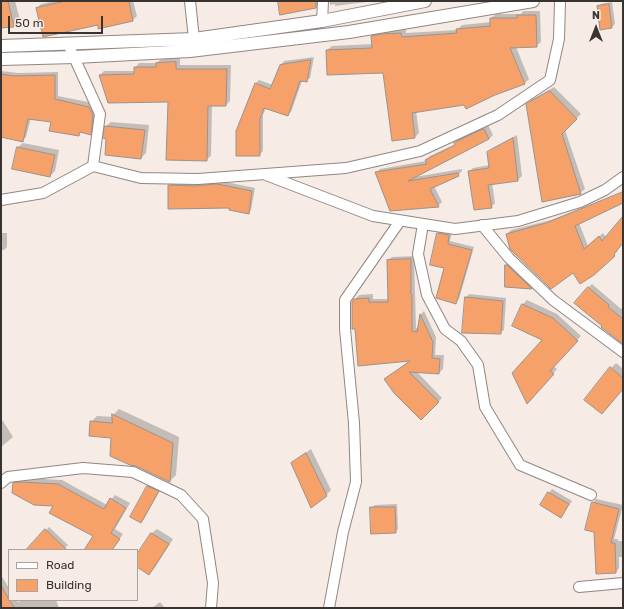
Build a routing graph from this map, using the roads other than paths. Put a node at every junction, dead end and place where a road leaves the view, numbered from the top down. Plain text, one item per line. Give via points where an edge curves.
1 (190, 1) edge
2 (323, 1) edge
3 (425, 1) edge
4 (533, 1) edge
5 (560, 1) edge
6 (322, 21) junction
7 (194, 39) junction
8 (68, 44) junction
9 (1, 46) edge
10 (75, 57) junction
11 (1, 59) edge
12 (93, 166) junction
13 (263, 174) junction
14 (623, 177) edge
15 (1, 200) edge
16 (400, 221) junction
17 (423, 224) junction
18 (482, 225) junction
19 (623, 352) edge
20 (1, 483) edge
21 (591, 495) dead end
22 (623, 583) edge
23 (580, 587) dead end
24 (211, 608) edge
25 (329, 608) edge

1 - 7 street
2 - 6 street
3 - 6 street
4 - 10 street via 341,33 190,51
5 - 13 street via 559,39 550,80 498,115 420,151 346,168
6 - 7 street
7 - 8 street
8 - 9 street
8 - 10 street
10 - 11 street
10 - 12 street via 100,114
12 - 13 street via 141,178 198,179
12 - 15 street via 43,193
13 - 16 street via 373,216
14 - 18 street via 606,190 580,202 518,221
16 - 17 street
16 - 25 street via 345,300 356,482 343,532
17 - 18 street via 455,229
17 - 21 street via 418,254 427,295 444,329 462,341 478,365 485,407 520,465
18 - 19 street via 509,258 554,300
20 - 24 street via 8,477 83,468 133,472 181,495 203,519 213,583
22 - 23 street

